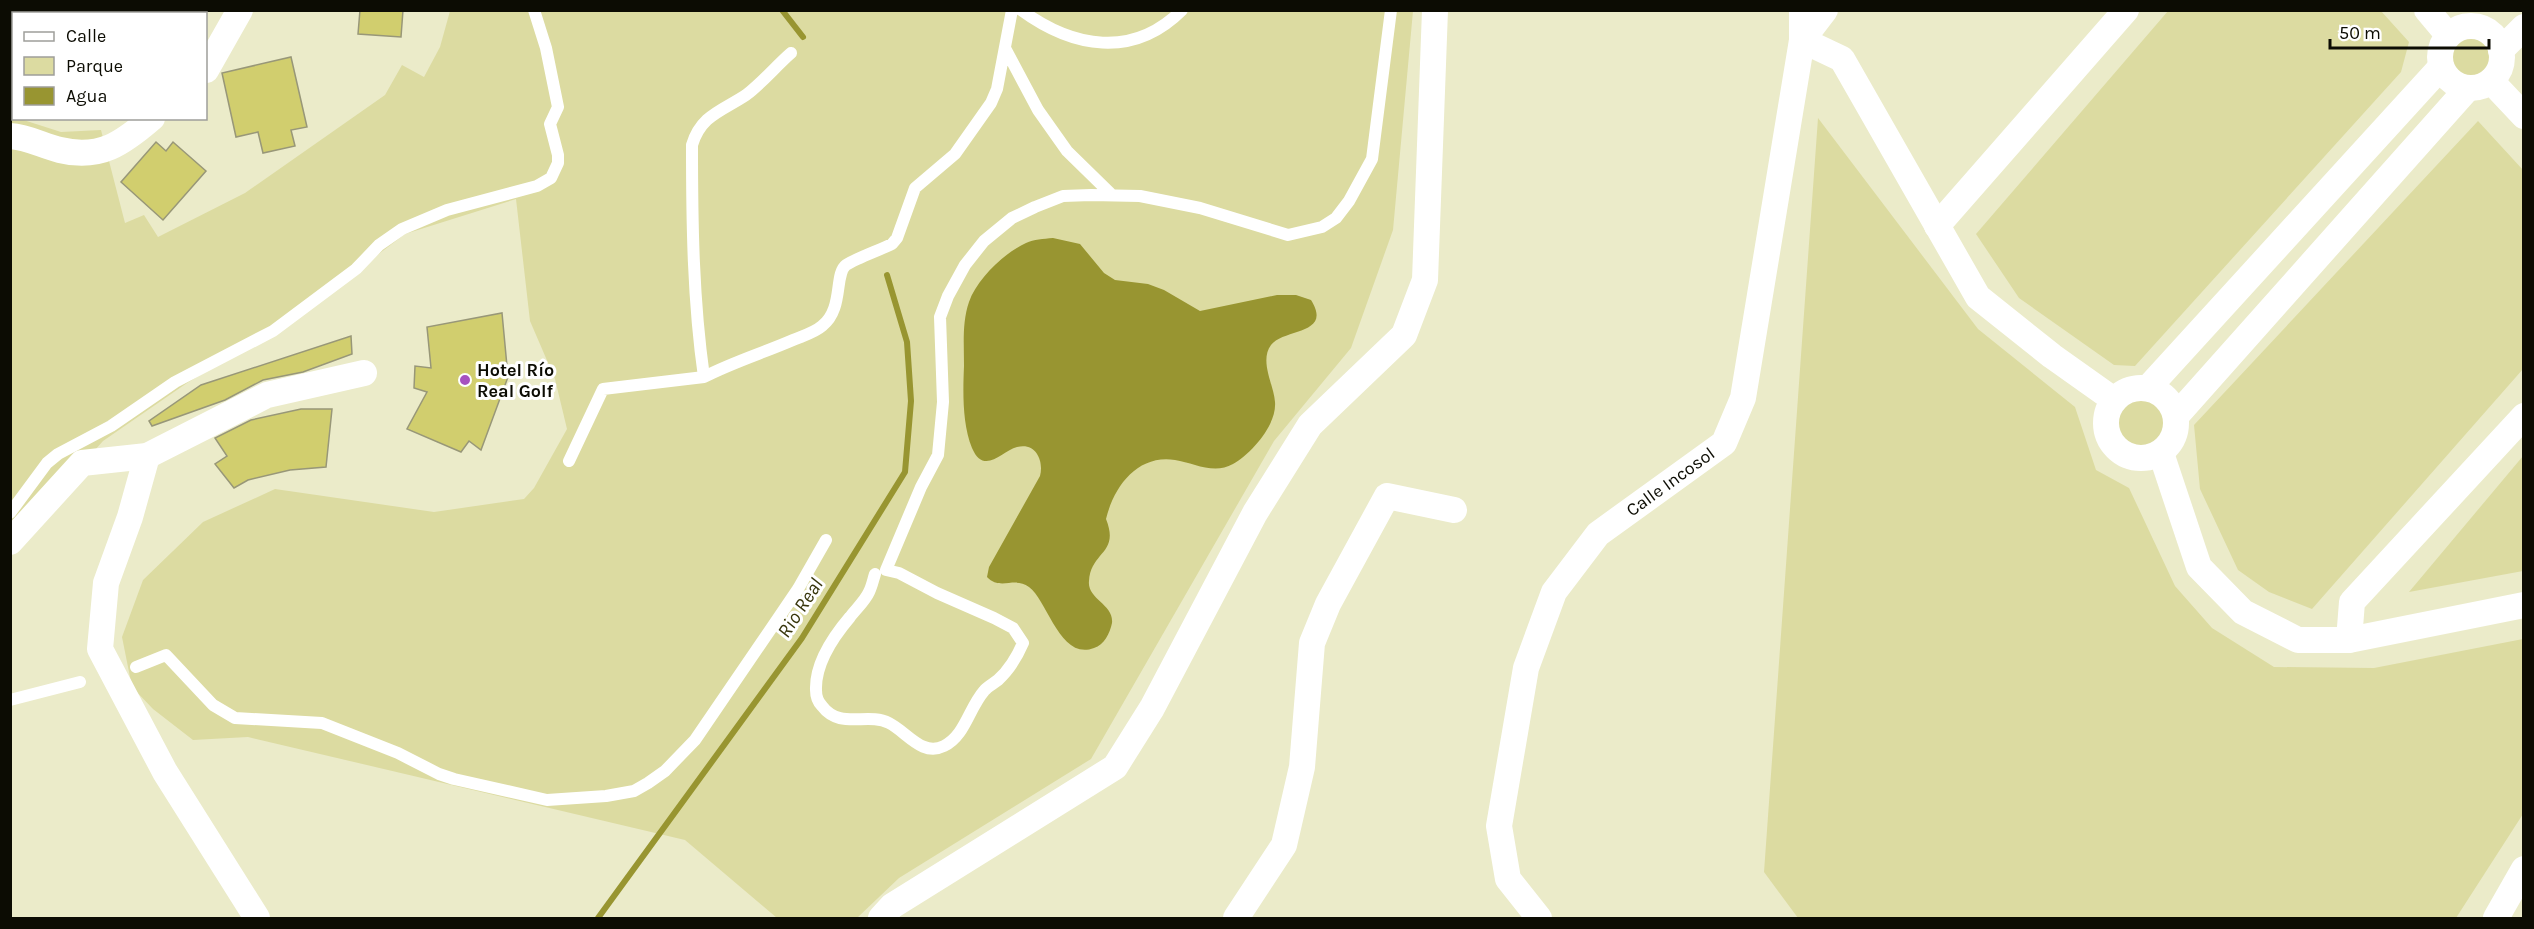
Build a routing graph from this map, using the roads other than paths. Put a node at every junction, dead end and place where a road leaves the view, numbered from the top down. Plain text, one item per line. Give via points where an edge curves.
1 (240, 10) edge
2 (534, 10) edge
3 (1012, 10) edge
4 (1021, 10) edge
5 (1182, 10) edge
6 (1391, 10) edge
7 (1435, 10) edge
8 (1802, 10) edge
9 (1825, 10) edge
10 (2427, 10) edge
11 (2122, 12) edge
12 (2490, 19) edge
13 (2523, 27) edge
14 (2448, 35) junction
15 (1802, 40) junction
16 (1005, 48) junction
17 (2501, 50) junction
18 (791, 53) dead end
19 (2441, 67) junction
20 (207, 68) edge
21 (2480, 85) junction
22 (2523, 116) edge
23 (150, 120) edge
24 (10, 136) edge
25 (1112, 195) junction
26 (1937, 226) junction
27 (364, 374) dead end
28 (704, 376) junction
29 (2148, 388) junction
30 (2114, 400) junction
31 (2176, 416) junction
32 (2523, 417) edge
33 (2161, 453) junction
34 (147, 456) junction
35 (569, 461) dead end
36 (1454, 510) dead end
37 (10, 513) edge
38 (826, 540) dead end
39 (10, 542) edge
40 (874, 574) dead end
41 (2523, 605) edge
42 (2349, 640) junction
43 (136, 667) dead end
44 (80, 681) dead end
45 (10, 700) edge
46 (2523, 869) edge
47 (257, 918) edge
48 (881, 918) edge
49 (1236, 918) edge
50 (1539, 918) edge
51 (2496, 918) edge

1 - 20 street
2 - 37 lane via 558,107 550,124 558,155 551,178 537,186 447,210 402,229 273,331 175,382 111,426 58,454
3 - 16 lane
4 - 5 lane via 1062,35 1101,44 1144,37
6 - 25 lane via 1372,159 1336,218 1322,227 1288,235 1200,208 1140,196
7 - 48 street via 1425,280 1404,335 1310,425 1256,513 1152,708 1115,767 892,906
8 - 15 street, Calle Incosol
9 - 15 street
10 - 14 street
11 - 26 street
12 - 14 street
12 - 17 street via 2491,33
13 - 17 street
14 - 19 street via 2440,50
15 - 26 street via 1842,59
15 - 50 street, Calle Incosol via 1743,398 1724,443 1598,534 1554,592 1526,668 1499,826 1508,879
16 - 25 lane via 1038,110 1067,151
16 - 28 lane via 997,88 970,136 915,188 892,244 845,265 832,316 820,328
17 - 21 street via 2500,67
18 - 28 lane via 746,95 715,112 696,134 692,145 693,244
19 - 21 street via 2451,82
19 - 29 street
21 - 22 street
21 - 31 street
23 - 24 street via 126,141 95,154 62,151
25 - 40 lane via 1063,196 1012,218 984,241 965,265 940,317 943,402 938,455 886,570 1013,628 1023,643 1016,660 983,692 958,736 945,746 933,750 923,746 878,719 837,718 819,702 816,684 824,656 869,593
26 - 30 street via 1978,297
27 - 34 street via 267,395
28 - 35 lane via 603,389
29 - 30 street via 2129,389
29 - 31 street via 2166,398
30 - 33 street via 2105,421 2106,432 2118,451 2139,459
31 - 33 street via 2174,437
32 - 42 street via 2352,602
33 - 42 street via 2199,567 2243,612 2298,640
34 - 39 street via 82,463
34 - 47 street via 106,583 100,649 165,772
36 - 49 street via 1387,496 1328,604 1312,643 1302,767 1284,845
38 - 43 lane via 798,589 695,740 665,771 634,791 547,800 454,780 322,723 235,718 213,705 166,656
41 - 42 street
44 - 45 lane
46 - 51 street

